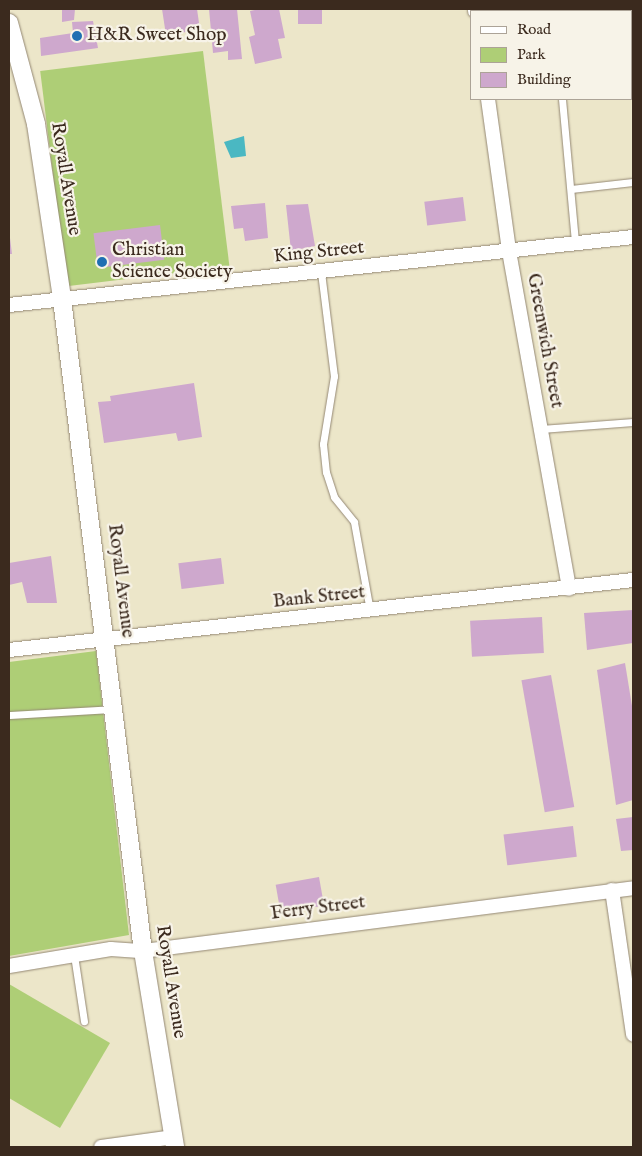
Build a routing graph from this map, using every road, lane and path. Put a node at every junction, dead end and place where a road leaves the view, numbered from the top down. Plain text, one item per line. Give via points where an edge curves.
1 (9, 23) edge
2 (488, 100) edge
3 (562, 100) edge
4 (633, 182) edge
5 (571, 189) junction
6 (633, 237) edge
7 (575, 243) junction
8 (509, 251) junction
9 (321, 272) junction
10 (62, 300) junction
11 (9, 305) edge
12 (633, 422) edge
13 (541, 429) junction
14 (633, 580) edge
15 (569, 589) junction
16 (370, 611) junction
17 (106, 640) junction
18 (9, 650) edge
19 (114, 709) junction
20 (9, 715) edge
21 (633, 888) edge
22 (612, 890) junction
23 (143, 951) junction
24 (74, 954) junction
25 (9, 966) edge
26 (84, 1021) dead end
27 (633, 1034) edge
28 (175, 1142) edge
29 (101, 1147) edge

1 - 10 street, Royall Avenue via 36,124
2 - 8 street, Greenwich Street
3 - 5 lane
4 - 5 lane
5 - 7 lane
6 - 7 street, King Street
7 - 8 street, King Street
8 - 9 street, King Street
8 - 13 street, Greenwich Street
9 - 10 street, King Street
9 - 16 lane via 334,376 323,444 326,472 334,497 354,522
10 - 11 street, King Street
10 - 17 street, Royall Avenue
12 - 13 lane
13 - 15 street, Greenwich Street
14 - 15 street, Bank Street
15 - 16 street, Bank Street
16 - 17 street, Bank Street
17 - 18 street, Bank Street
17 - 19 street, Royall Avenue
19 - 20 lane
19 - 23 street, Royall Avenue
21 - 22 street, Ferry Street
22 - 23 street, Ferry Street
22 - 27 street
23 - 24 street, Ferry Street via 111,949
23 - 28 street, Royall Avenue
24 - 25 street, Ferry Street
24 - 26 lane
28 - 29 street

